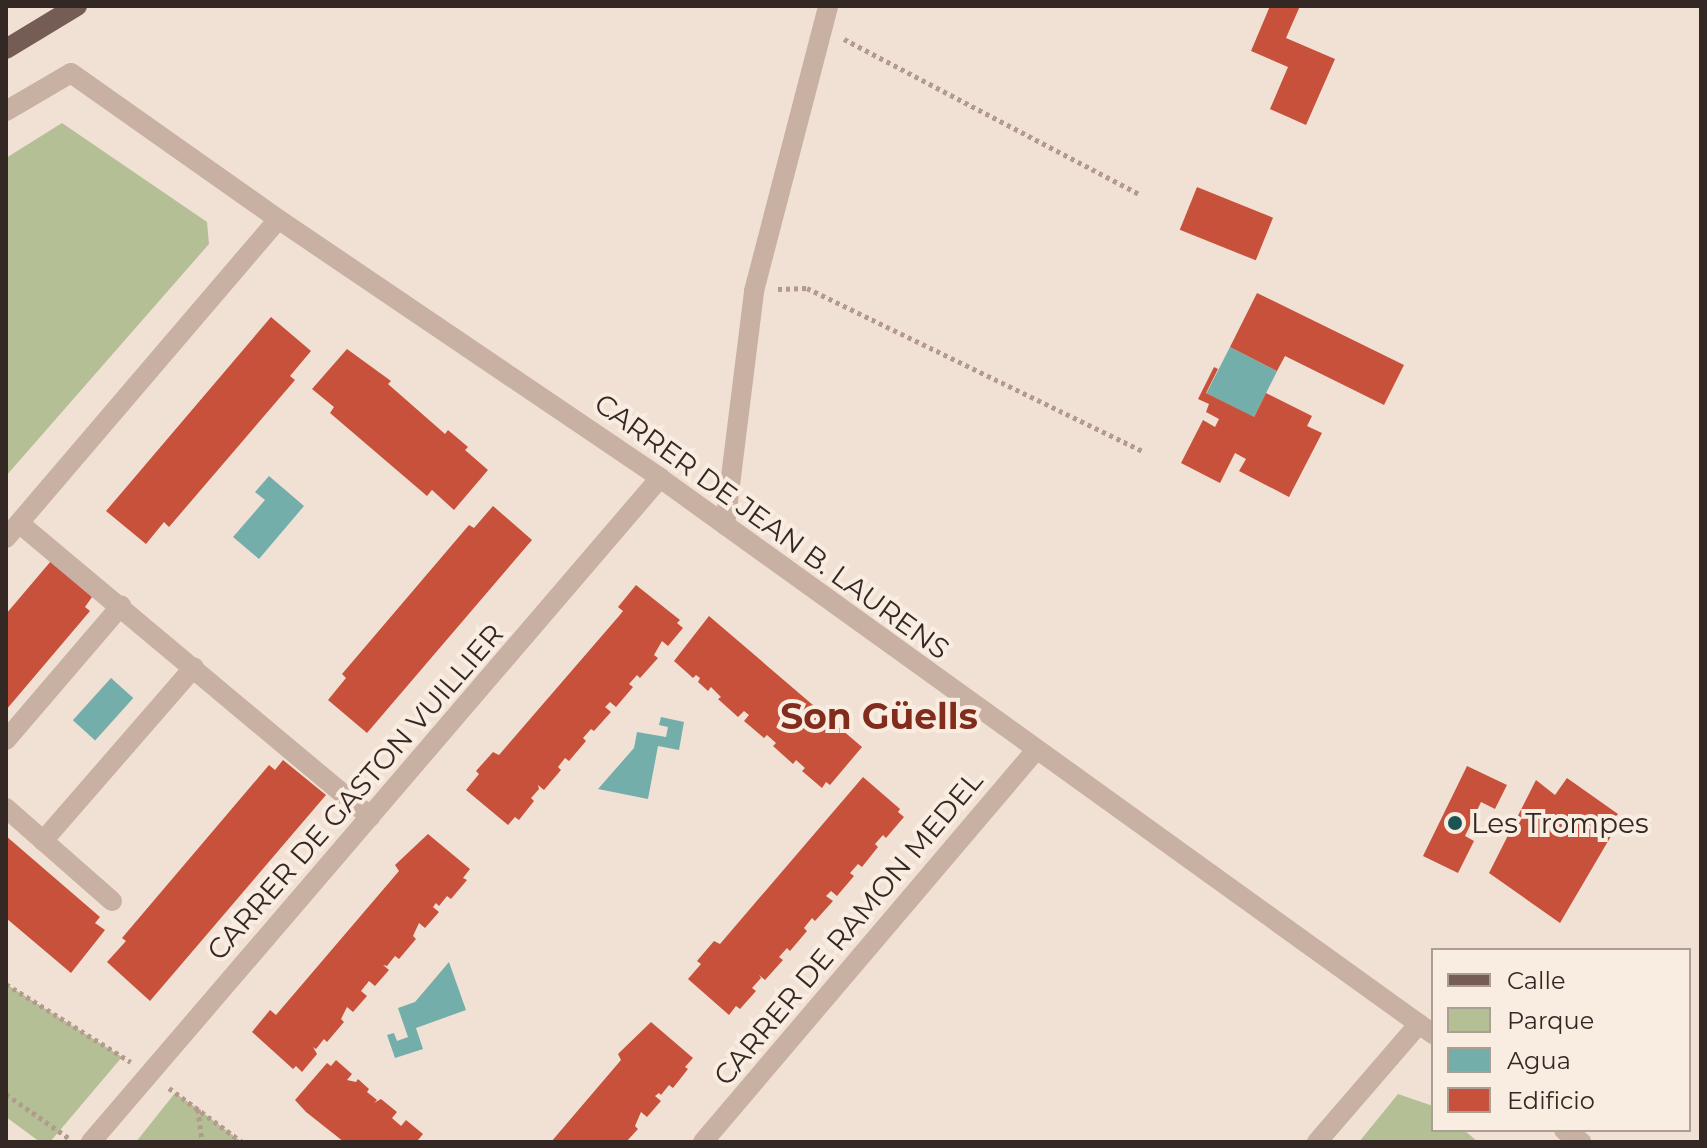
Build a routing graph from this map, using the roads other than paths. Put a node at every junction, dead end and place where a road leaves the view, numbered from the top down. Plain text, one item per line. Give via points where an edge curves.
1 (77, 6) edge
2 (828, 6) edge
3 (6, 49) edge
4 (6, 111) edge
5 (278, 219) junction
6 (660, 478) junction
7 (725, 525) junction
8 (12, 530) edge
9 (121, 606) junction
10 (194, 667) junction
11 (6, 740) edge
12 (1036, 750) junction
13 (6, 808) edge
14 (370, 817) junction
15 (43, 841) junction
16 (112, 901) dead end
17 (1426, 1029) edge
18 (91, 1142) edge
19 (703, 1142) edge
20 (1317, 1142) edge

1 - 3 main road
2 - 7 street via 754,291
4 - 5 street, CARRER DE JEAN B. LAURENS via 71,73
5 - 6 street, CARRER DE JEAN B. LAURENS
5 - 8 street
6 - 7 street, CARRER DE JEAN B. LAURENS
6 - 14 street, CARRER DE GASTON VUILLIER
7 - 12 street, CARRER DE JEAN B. LAURENS
8 - 9 street
9 - 10 street
9 - 11 street
10 - 14 street
10 - 15 street
12 - 17 street, CARRER DE JEAN B. LAURENS
12 - 19 street, CARRER DE RAMON MEDEL
13 - 15 street
14 - 18 street, CARRER DE GASTON VUILLIER
15 - 16 street
17 - 20 street

